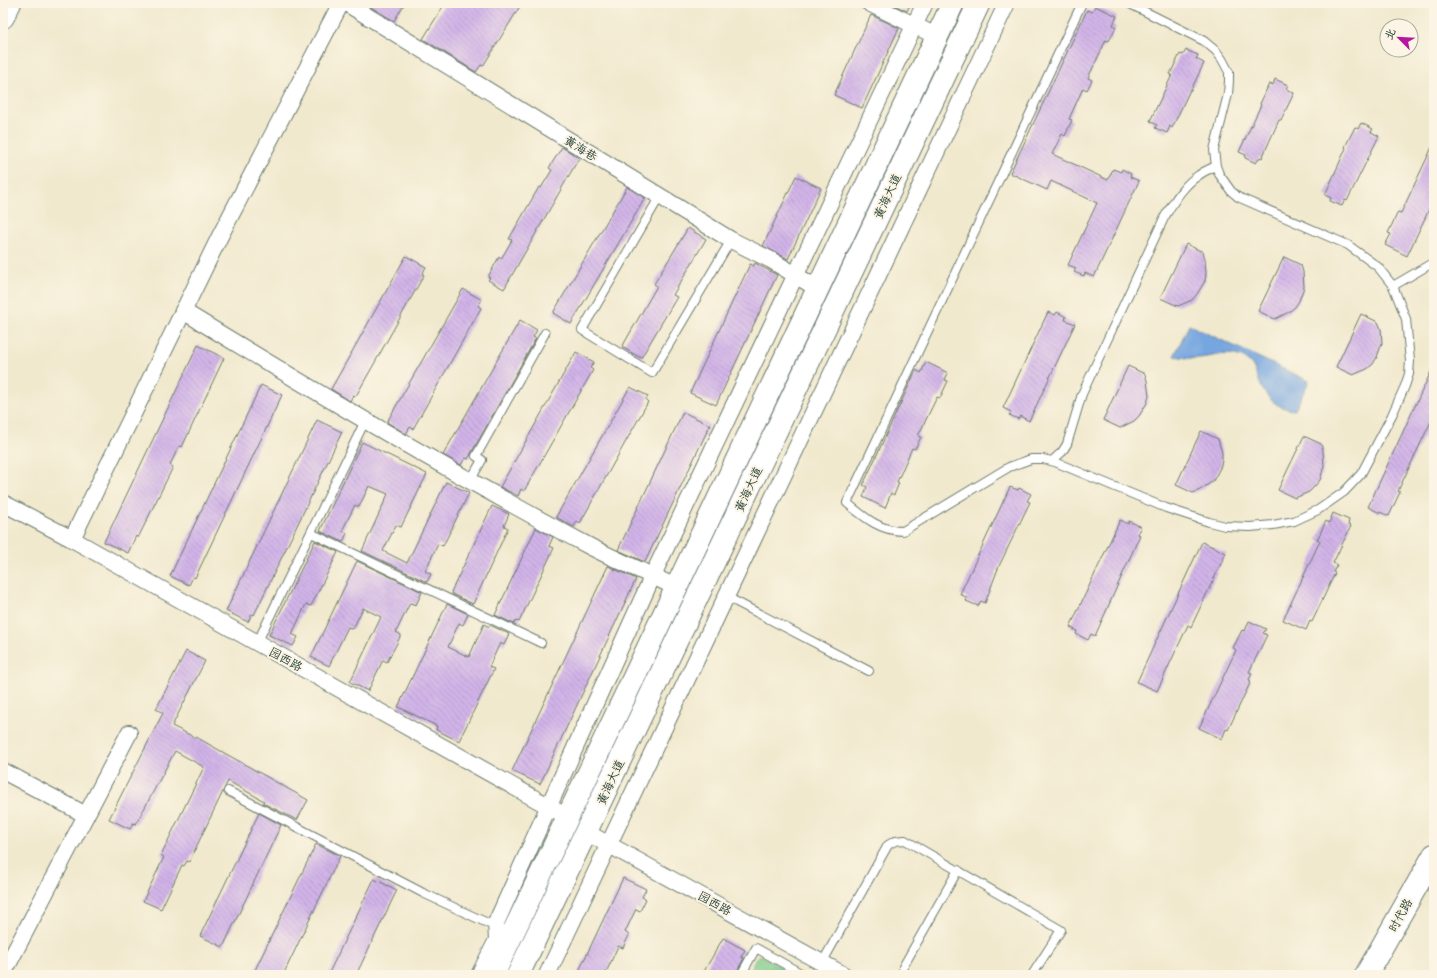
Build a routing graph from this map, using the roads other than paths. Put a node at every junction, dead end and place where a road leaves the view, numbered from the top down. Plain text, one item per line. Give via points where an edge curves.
1 (341, 3) edge
2 (346, 3) edge
3 (869, 3) edge
4 (924, 3) edge
5 (954, 3) edge
6 (978, 3) edge
7 (1007, 3) edge
8 (1082, 3) edge
9 (1128, 3) edge
10 (914, 25) junction
11 (938, 37) junction
12 (1216, 166) junction
13 (660, 196) junction
14 (731, 240) junction
15 (1434, 262) edge
16 (796, 275) junction
17 (1393, 286) junction
18 (818, 288) junction
19 (183, 312) junction
20 (545, 333) dead end
21 (365, 421) junction
22 (1052, 461) junction
23 (470, 481) junction
24 (3, 503) edge
25 (311, 533) junction
26 (72, 539) junction
27 (653, 575) junction
28 (677, 588) junction
29 (727, 597) junction
30 (541, 643) dead end
31 (258, 644) junction
32 (869, 671) dead end
33 (129, 733) dead end
34 (3, 771) edge
35 (228, 791) dead end
36 (548, 806) junction
37 (86, 815) junction
38 (568, 817) junction
39 (586, 832) junction
40 (609, 844) junction
41 (1434, 855) edge
42 (958, 870) junction
43 (496, 927) junction
44 (822, 963) junction
45 (903, 967) dead end
46 (3, 974) edge
47 (479, 975) edge
48 (493, 975) edge
49 (518, 975) edge
50 (547, 975) edge
51 (741, 975) edge
52 (804, 975) edge
53 (844, 975) edge
54 (1032, 975) edge
55 (1366, 975) edge

1 - 19 street
2 - 13 street, 黄海巷
3 - 10 street
4 - 10 street
5 - 11 main road, 黄海大道
6 - 39 main road, 黄海大道
7 - 29 street
8 - 22 lane via 847,503 871,522 886,529 903,531 1009,467 1031,459
9 - 12 lane via 1204,41 1222,59 1229,72 1229,81 1214,150
10 - 11 street
10 - 16 street
11 - 18 main road, 黄海大道
12 - 17 lane via 1224,181 1238,197 1348,245 1378,267
12 - 22 lane via 1198,175 1185,186 1164,218 1082,394 1067,444
13 - 14 street, 黄海巷
13 - 14 lane via 582,330 652,373
14 - 16 street, 黄海巷
15 - 17 lane
16 - 18 street, 黄海巷
16 - 27 street
17 - 22 lane via 1406,319 1410,361 1405,386 1361,474 1344,492 1318,510 1294,521 1273,525 1225,526 1166,508
18 - 28 main road, 黄海大道
19 - 21 street
19 - 26 street
20 - 23 lane via 476,456 482,460
21 - 23 street
21 - 25 lane
23 - 27 street via 591,547
24 - 26 street, 园西路
25 - 30 lane
25 - 31 lane
26 - 31 street, 园西路
27 - 28 street
27 - 36 street
28 - 38 main road, 黄海大道
29 - 32 lane
29 - 40 street
31 - 36 street, 园西路
33 - 37 street
34 - 37 street
35 - 43 lane
36 - 38 street, 园西路
36 - 43 street
37 - 46 street
38 - 48 main road, 黄海大道
39 - 40 street, 园西路
39 - 49 main road, 黄海大道
40 - 44 street, 园西路
40 - 50 street
41 - 55 main road, 时代路
42 - 44 lane via 905,840 888,845
42 - 45 lane
42 - 54 lane via 1061,930
43 - 47 street via 497,940
44 - 53 street, 园西路
51 - 52 lane via 756,948

